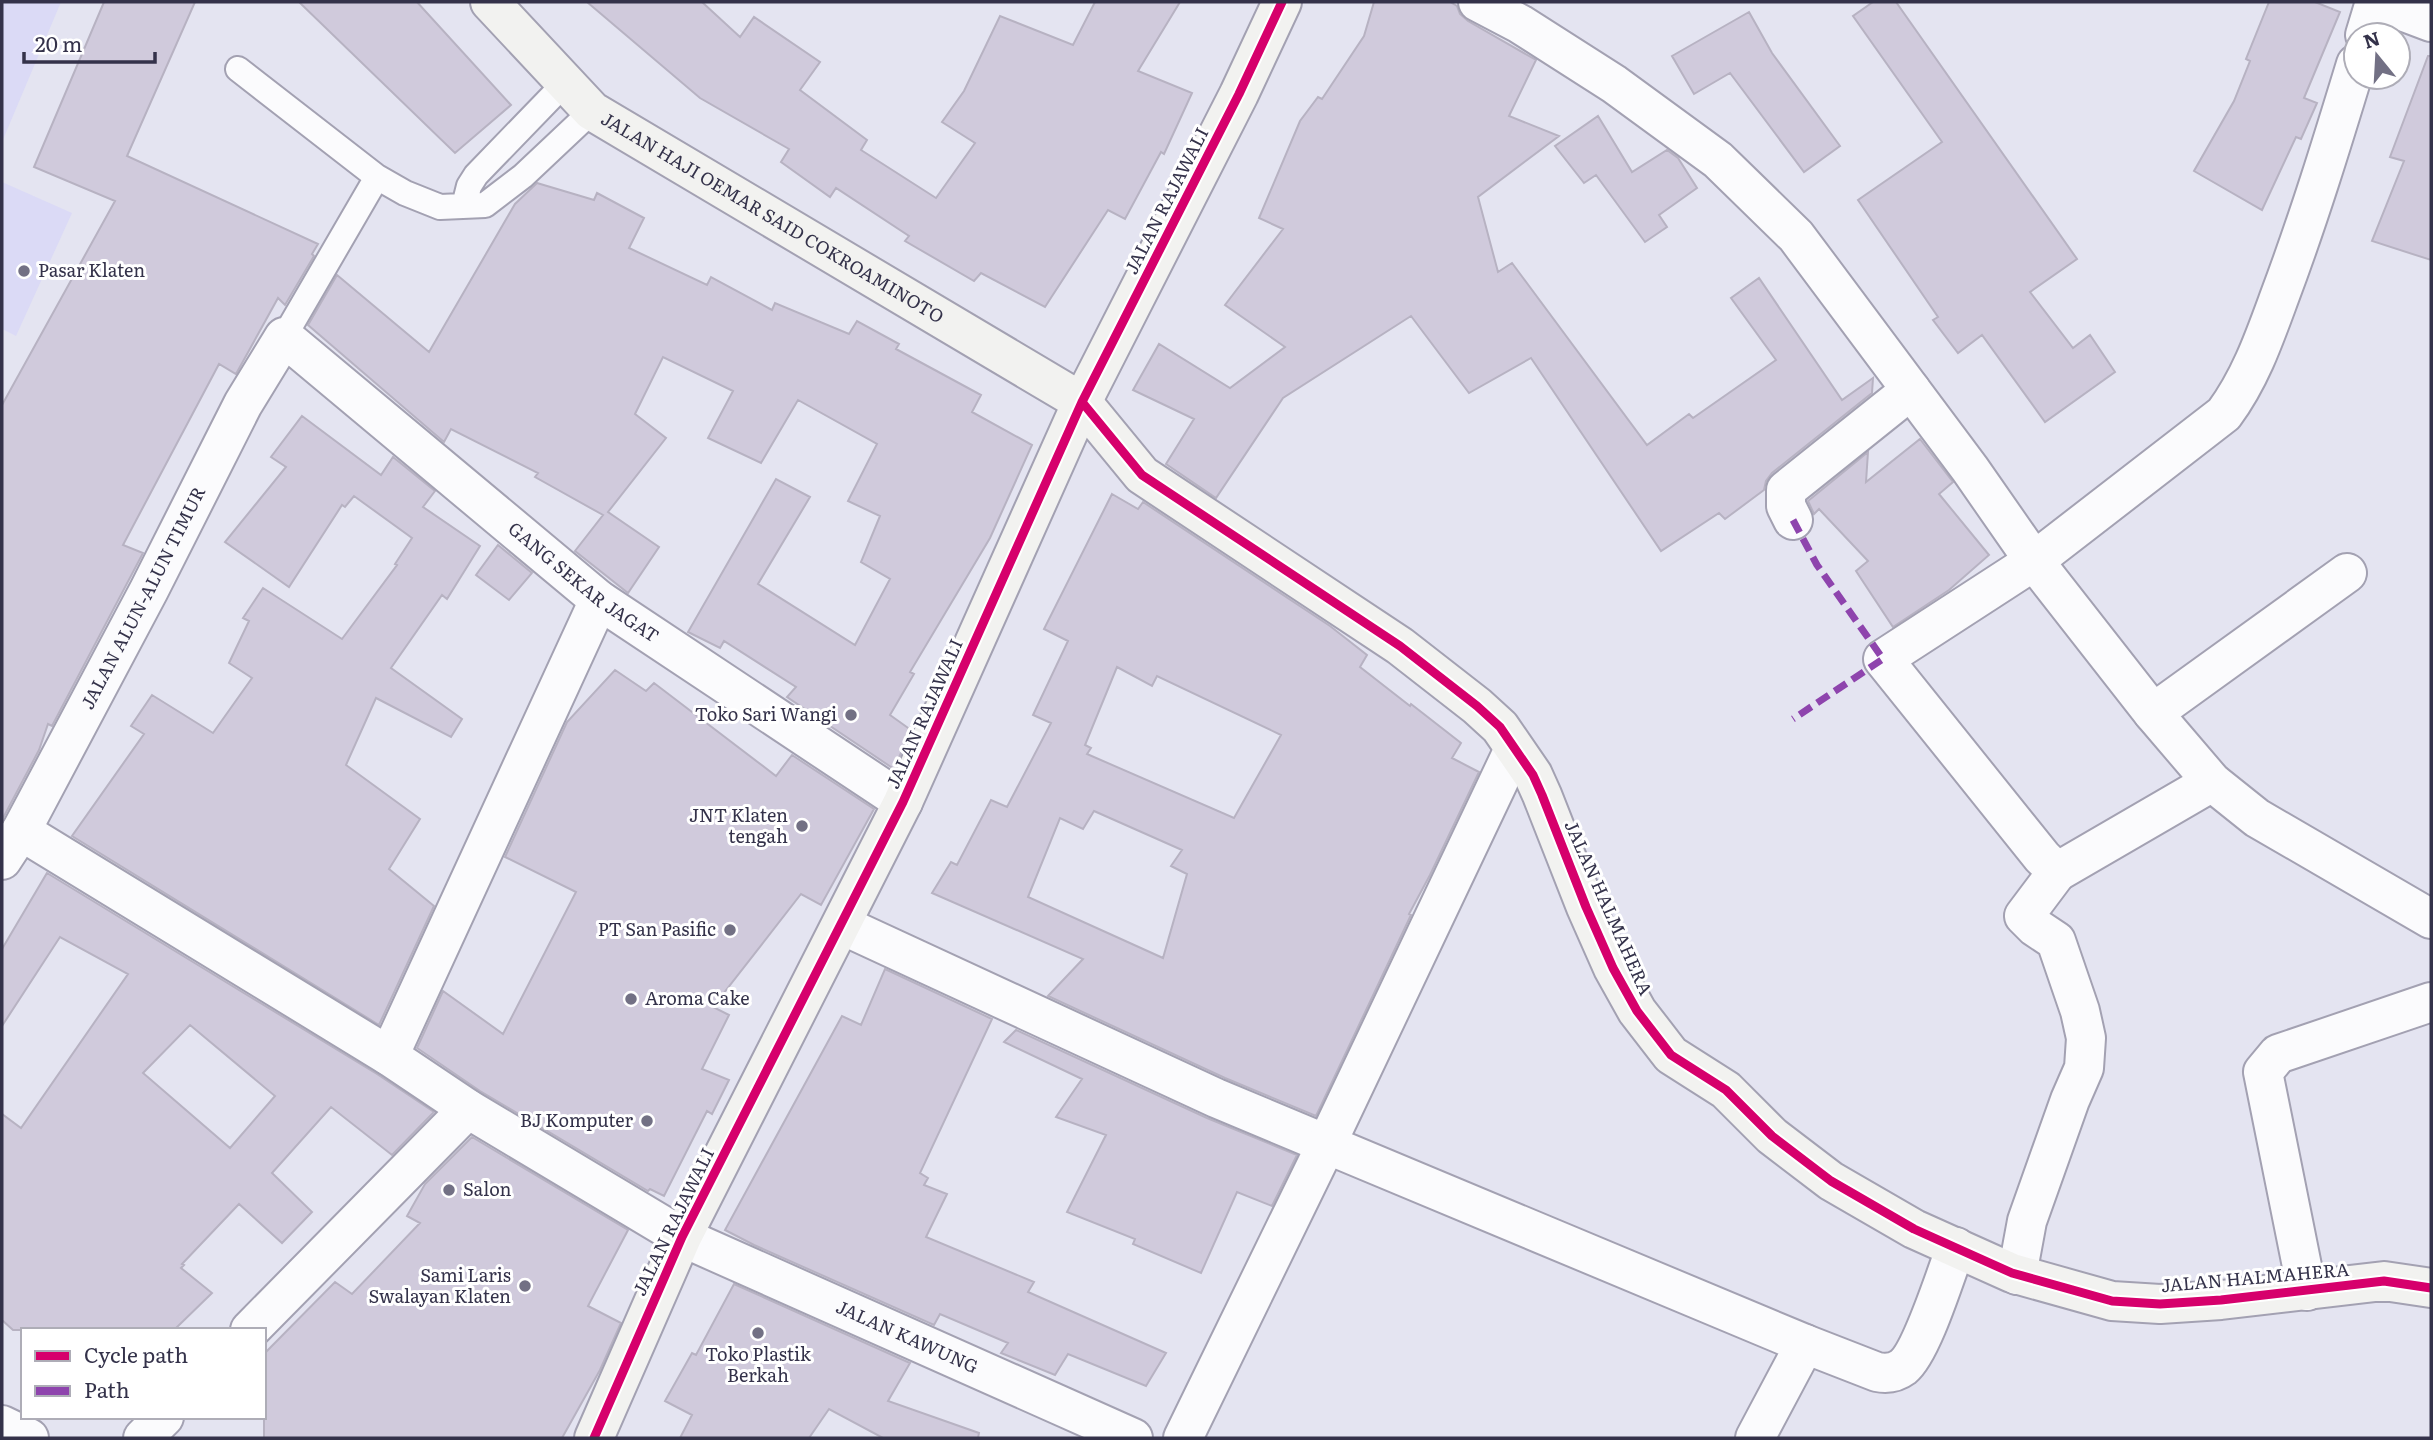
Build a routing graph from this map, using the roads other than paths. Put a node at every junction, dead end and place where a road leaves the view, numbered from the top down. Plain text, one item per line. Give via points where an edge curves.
1 (490, 2) edge
2 (1282, 2) edge
3 (1478, 2) edge
4 (2376, 2) edge
5 (2370, 21) edge
6 (2431, 22) edge
7 (238, 69) dead end
8 (565, 83) junction
9 (2347, 91) edge
10 (592, 111) junction
11 (377, 177) junction
12 (464, 206) junction
13 (284, 337) junction
14 (1911, 390) junction
15 (1082, 402) junction
16 (1793, 520) dead end
17 (2034, 561) junction
18 (2347, 573) dead end
19 (599, 600) junction
20 (2153, 713) junction
21 (1514, 749) junction
22 (2212, 782) junction
23 (903, 802) junction
24 (11, 846) edge
25 (2057, 872) junction
26 (2431, 919) edge
27 (842, 925) junction
28 (2431, 1002) edge
29 (389, 1056) junction
30 (468, 1109) junction
31 (1326, 1145) junction
32 (682, 1237) junction
33 (1963, 1250) junction
34 (2015, 1274) junction
35 (2431, 1288) edge
36 (2307, 1291) junction
37 (252, 1328) edge
38 (1805, 1344) junction
39 (162, 1419) edge
40 (2, 1425) edge
41 (29, 1438) edge
42 (143, 1438) edge
43 (594, 1438) edge
44 (1133, 1438) edge
45 (1183, 1438) edge
46 (1755, 1438) edge

1 - 8 street, JALAN HAJI OEMAR SAID COKROAMINOTO
2 - 15 street, JALAN RAJAWALI
3 - 14 street via 1614,84 1718,160 1796,236
4 - 5 street
4 - 6 street
7 - 11 lane
8 - 10 street, JALAN HAJI OEMAR SAID COKROAMINOTO
8 - 12 lane via 476,175
9 - 17 street via 2296,254 2239,393 2224,414
10 - 12 lane via 504,192 485,205
10 - 15 street, JALAN HAJI OEMAR SAID COKROAMINOTO
11 - 12 lane via 424,202
11 - 13 lane
13 - 19 street, GANG SEKAR JAGAT
13 - 24 street, JALAN ALUN-ALUN TIMUR via 243,404
14 - 16 street via 1786,491 1786,506
14 - 17 street
15 - 21 street, JALAN HALMAHERA via 1142,475 1399,646 1477,706 1500,727
15 - 23 street, JALAN RAJAWALI
17 - 20 street
17 - 25 street via 1883,659
18 - 20 street
19 - 23 street, GANG SEKAR JAGAT
19 - 29 street
20 - 22 street
21 - 31 street
21 - 33 street, JALAN HALMAHERA via 1542,794 1614,968 1637,1011 1671,1055 1726,1090 1772,1136 1831,1181 1914,1229
22 - 25 street
22 - 26 street via 2257,818
23 - 27 street, JALAN RAJAWALI
24 - 29 street, JALAN KAWUNG
25 - 34 street via 2024,916 2056,941 2086,1038 2084,1068 2027,1221
27 - 31 street
27 - 32 street, JALAN RAJAWALI
28 - 36 street via 2278,1054 2263,1072
29 - 30 street, JALAN KAWUNG
30 - 32 street, JALAN KAWUNG
30 - 37 street
31 - 38 street
31 - 45 street
32 - 43 street, JALAN RAJAWALI
32 - 44 street, JALAN KAWUNG
33 - 34 street, JALAN HALMAHERA
33 - 38 street via 1904,1366 1886,1374 1877,1372
34 - 36 street, JALAN HALMAHERA via 2112,1301 2160,1304
35 - 36 street, JALAN HALMAHERA via 2384,1281
38 - 46 street
39 - 42 street
40 - 41 street

